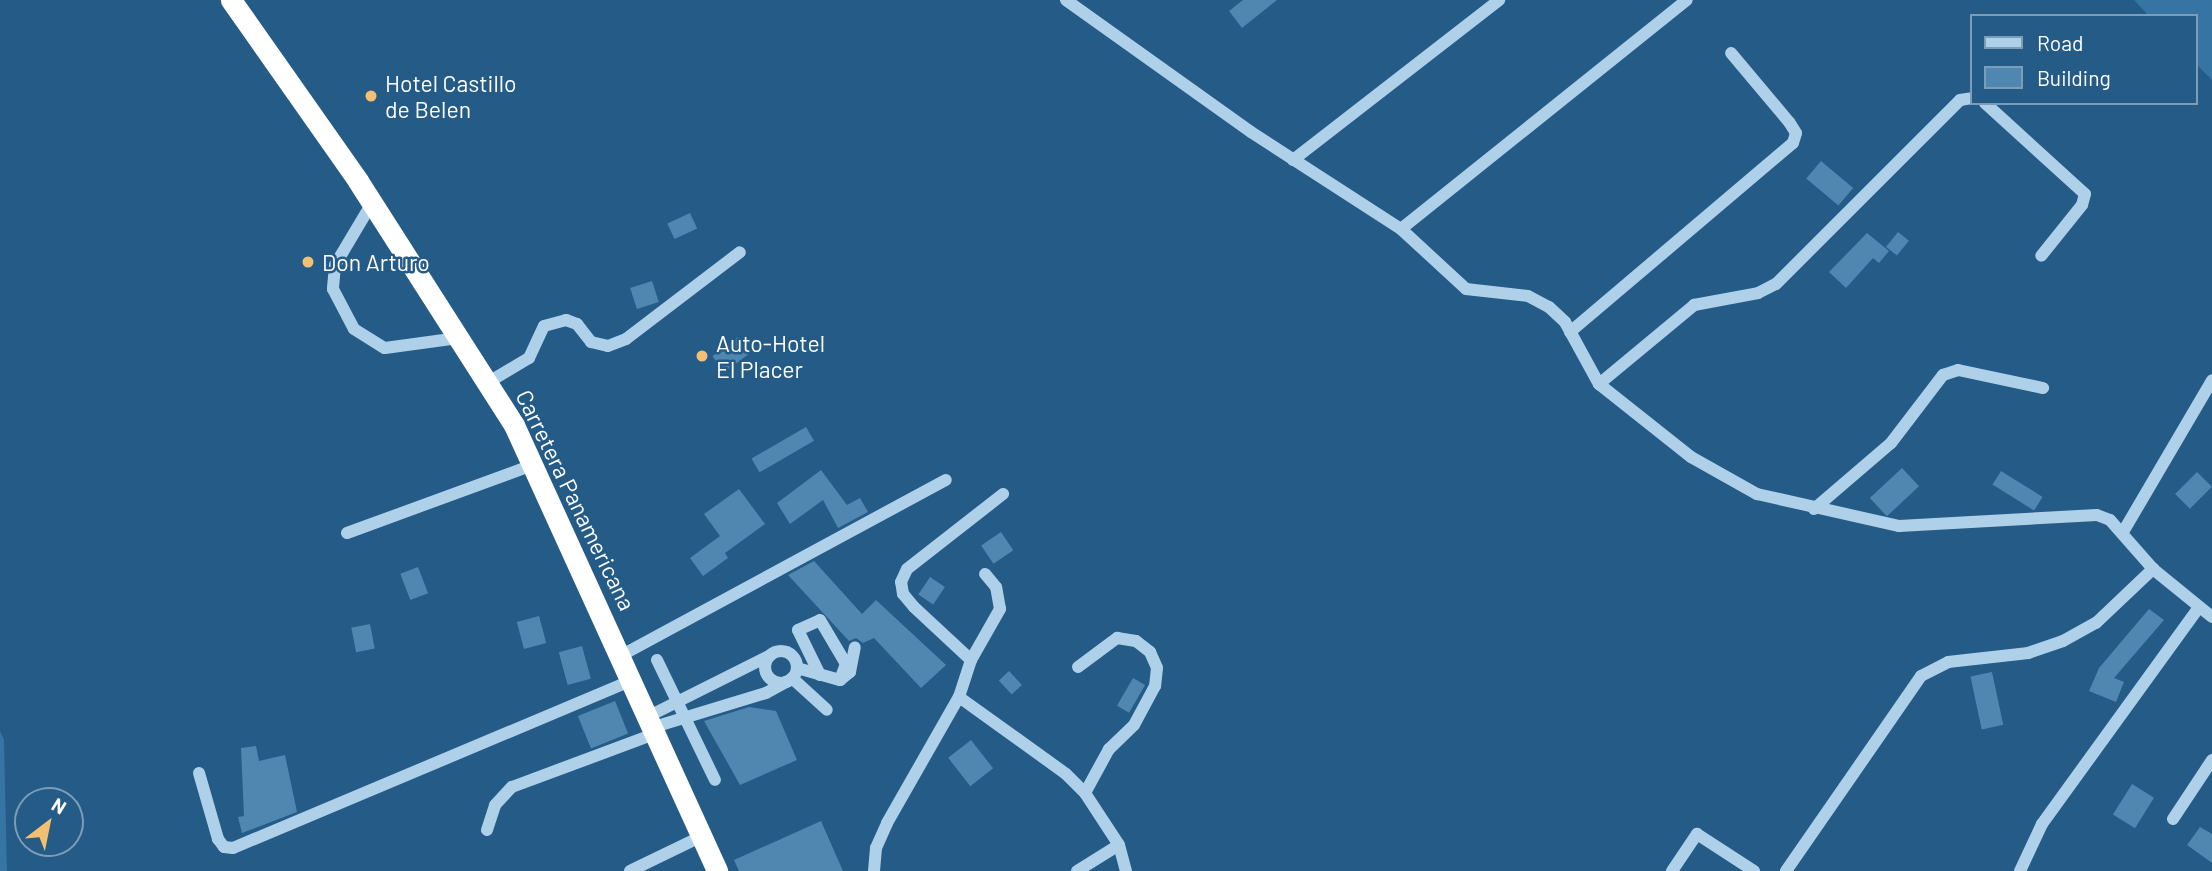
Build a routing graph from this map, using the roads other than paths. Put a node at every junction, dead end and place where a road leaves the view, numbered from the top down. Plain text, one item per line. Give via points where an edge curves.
1 (231, 0) edge
2 (1066, 0) edge
3 (1499, 0) edge
4 (1686, 0) edge
5 (1731, 52) dead end
6 (1970, 98) edge
7 (1986, 105) edge
8 (1293, 160) junction
9 (372, 203) junction
10 (1401, 229) junction
11 (740, 252) dead end
12 (2041, 256) dead end
13 (1570, 332) junction
14 (458, 338) junction
15 (2212, 380) edge
16 (487, 383) junction
17 (1599, 384) junction
18 (2043, 388) dead end
19 (533, 466) junction
20 (946, 481) dead end
21 (1003, 494) dead end
22 (1814, 509) junction
23 (2123, 532) junction
24 (347, 533) dead end
25 (2153, 569) junction
26 (985, 574) dead end
27 (2199, 607) junction
28 (2212, 617) edge
29 (855, 648) dead end
30 (771, 654) junction
31 (622, 655) junction
32 (657, 660) dead end
33 (971, 660) junction
34 (1079, 667) dead end
35 (820, 675) junction
36 (792, 676) junction
37 (633, 680) junction
38 (840, 680) junction
39 (958, 697) junction
40 (679, 701) junction
41 (827, 710) dead end
42 (687, 717) junction
43 (654, 725) junction
44 (2212, 760) edge
45 (198, 773) dead end
46 (715, 780) dead end
47 (1085, 793) junction
48 (2173, 819) dead end
49 (487, 831) dead end
50 (702, 836) junction
51 (1119, 845) junction
52 (630, 871) edge
53 (717, 871) edge
54 (874, 871) edge
55 (1077, 871) edge
56 (1126, 871) edge
57 (1672, 871) edge
58 (1755, 871) edge
59 (1786, 871) edge
60 (2020, 871) edge

1 - 9 highway, Carretera Panamericana
2 - 8 street
3 - 8 street
4 - 10 street
5 - 13 street via 1789,122 1796,133 1793,143
6 - 17 street via 1960,100 1776,284 1758,293 1694,305
7 - 12 street via 2085,194 2082,205
8 - 10 street
9 - 14 highway, Carretera Panamericana
9 - 14 street via 335,265 333,289 354,330 385,348
10 - 13 street via 1466,289 1528,296 1549,307
11 - 16 street via 626,339 598,346 577,324 554,321 544,326 529,358
13 - 17 street
14 - 16 highway, Carretera Panamericana
15 - 23 street
16 - 19 highway, Carretera Panamericana
17 - 22 street via 1691,457 1757,494
18 - 22 street via 1958,370 1943,375 1891,443
19 - 24 street
19 - 31 highway, Carretera Panamericana
20 - 31 street
21 - 33 street via 907,569 901,582 902,594
22 - 23 street via 1899,526 2097,515
23 - 25 street
25 - 27 street
25 - 59 street via 2096,623 2063,641 2028,653 1948,662 1921,676
26 - 33 street via 996,587 1000,608
27 - 28 street
27 - 60 street via 2042,824
29 - 38 street via 850,672
30 - 36 street via 790,654
30 - 36 street via 766,673 778,682
30 - 40 street
31 - 37 highway, Carretera Panamericana
32 - 40 street
33 - 39 street
34 - 47 street via 1117,638 1136,641 1150,652 1157,668 1155,686 1140,715 1109,749
35 - 36 street
35 - 38 street
35 - 38 street via 798,630 820,620 846,664
36 - 41 street
36 - 42 street via 766,693
37 - 43 highway, Carretera Panamericana
37 - 45 street via 233,848 224,847 218,839
39 - 47 street via 1066,774
39 - 54 street via 887,823 876,848
40 - 42 street
40 - 43 street
42 - 43 street
42 - 46 street
43 - 49 street via 512,786 495,805
43 - 50 highway, Carretera Panamericana
44 - 48 street
47 - 51 street
50 - 52 street
50 - 53 highway, Carretera Panamericana
51 - 55 street
51 - 56 street
57 - 58 street via 1697,834

